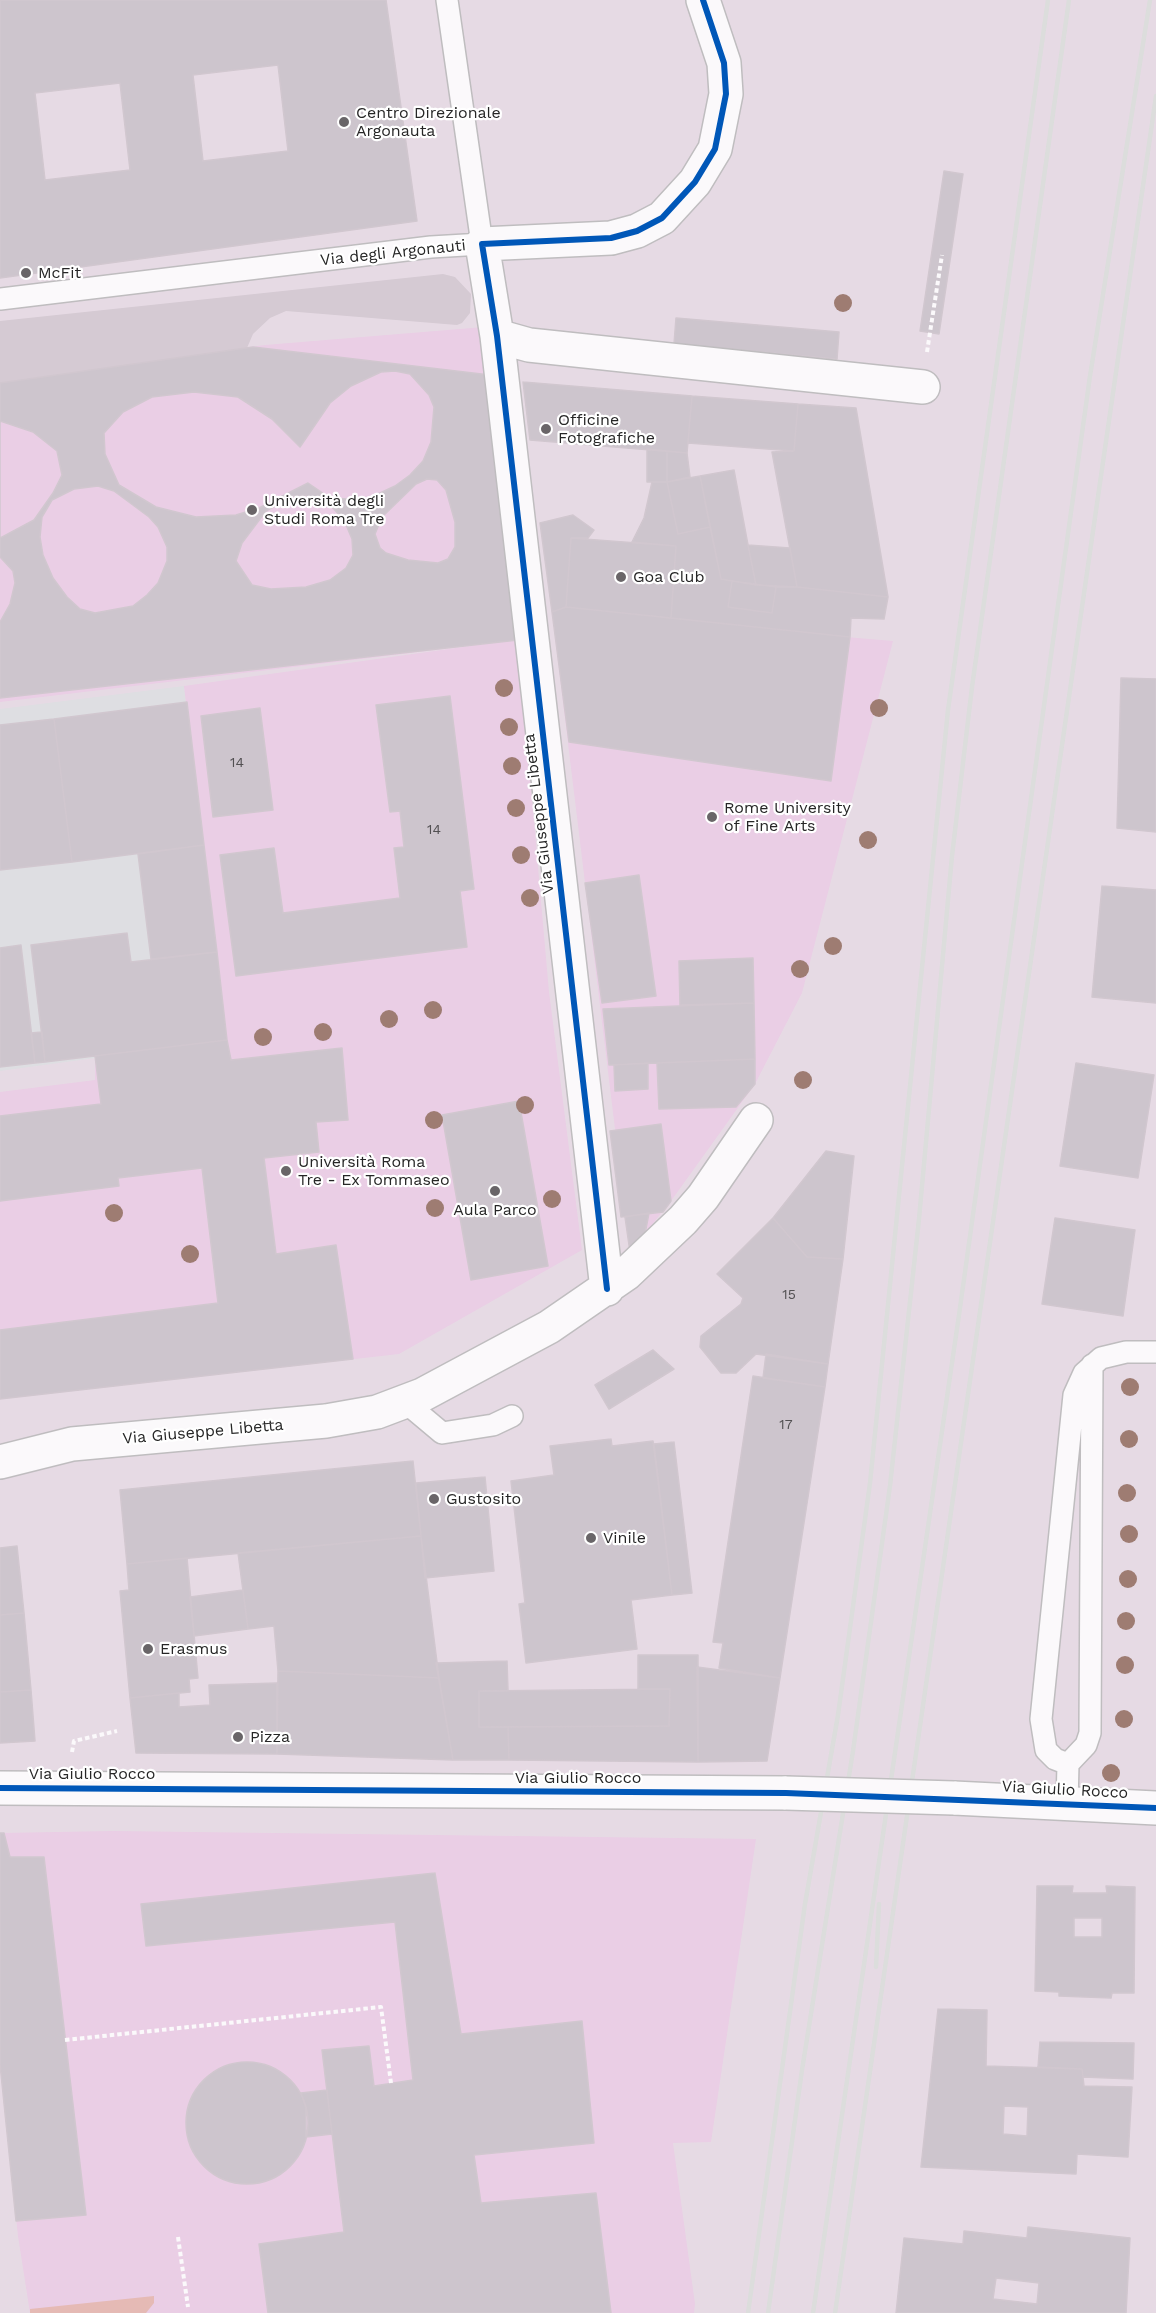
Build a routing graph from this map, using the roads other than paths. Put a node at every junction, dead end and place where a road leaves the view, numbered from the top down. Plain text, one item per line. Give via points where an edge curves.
1 (447, 0) edge
2 (703, 0) edge
3 (482, 244) junction
4 (0, 299) edge
5 (497, 336) junction
6 (922, 387) dead end
7 (756, 1120) dead end
8 (607, 1289) junction
9 (1156, 1352) edge
10 (1092, 1365) junction
11 (405, 1402) junction
12 (512, 1416) dead end
13 (0, 1462) edge
14 (1068, 1764) junction
15 (0, 1788) edge
16 (1066, 1804) junction
17 (1156, 1808) edge

1 - 3 lane
2 - 3 street via 724,63 726,94 715,149 695,182 662,218 637,231 611,238
3 - 4 lane, Via degli Argonauti
3 - 5 street, Via degli Argonauti
5 - 6 street via 529,345
5 - 8 street, Via Giuseppe Libetta
7 - 8 street, Via Giuseppe Libetta via 722,1173 683,1220
8 - 11 street, Via Giuseppe Libetta via 549,1327
9 - 10 lane via 1112,1354
10 - 14 lane via 1090,1733 1086,1745
10 - 14 lane via 1078,1383 1072,1412 1041,1719 1046,1749 1055,1759
11 - 12 lane via 442,1434 493,1425
11 - 13 street, Via Giuseppe Libetta via 377,1412 326,1421 72,1444
14 - 16 lane
15 - 16 street, Via Giulio Rocco, bridge via 786,1793
16 - 17 street, Via Giulio Rocco

